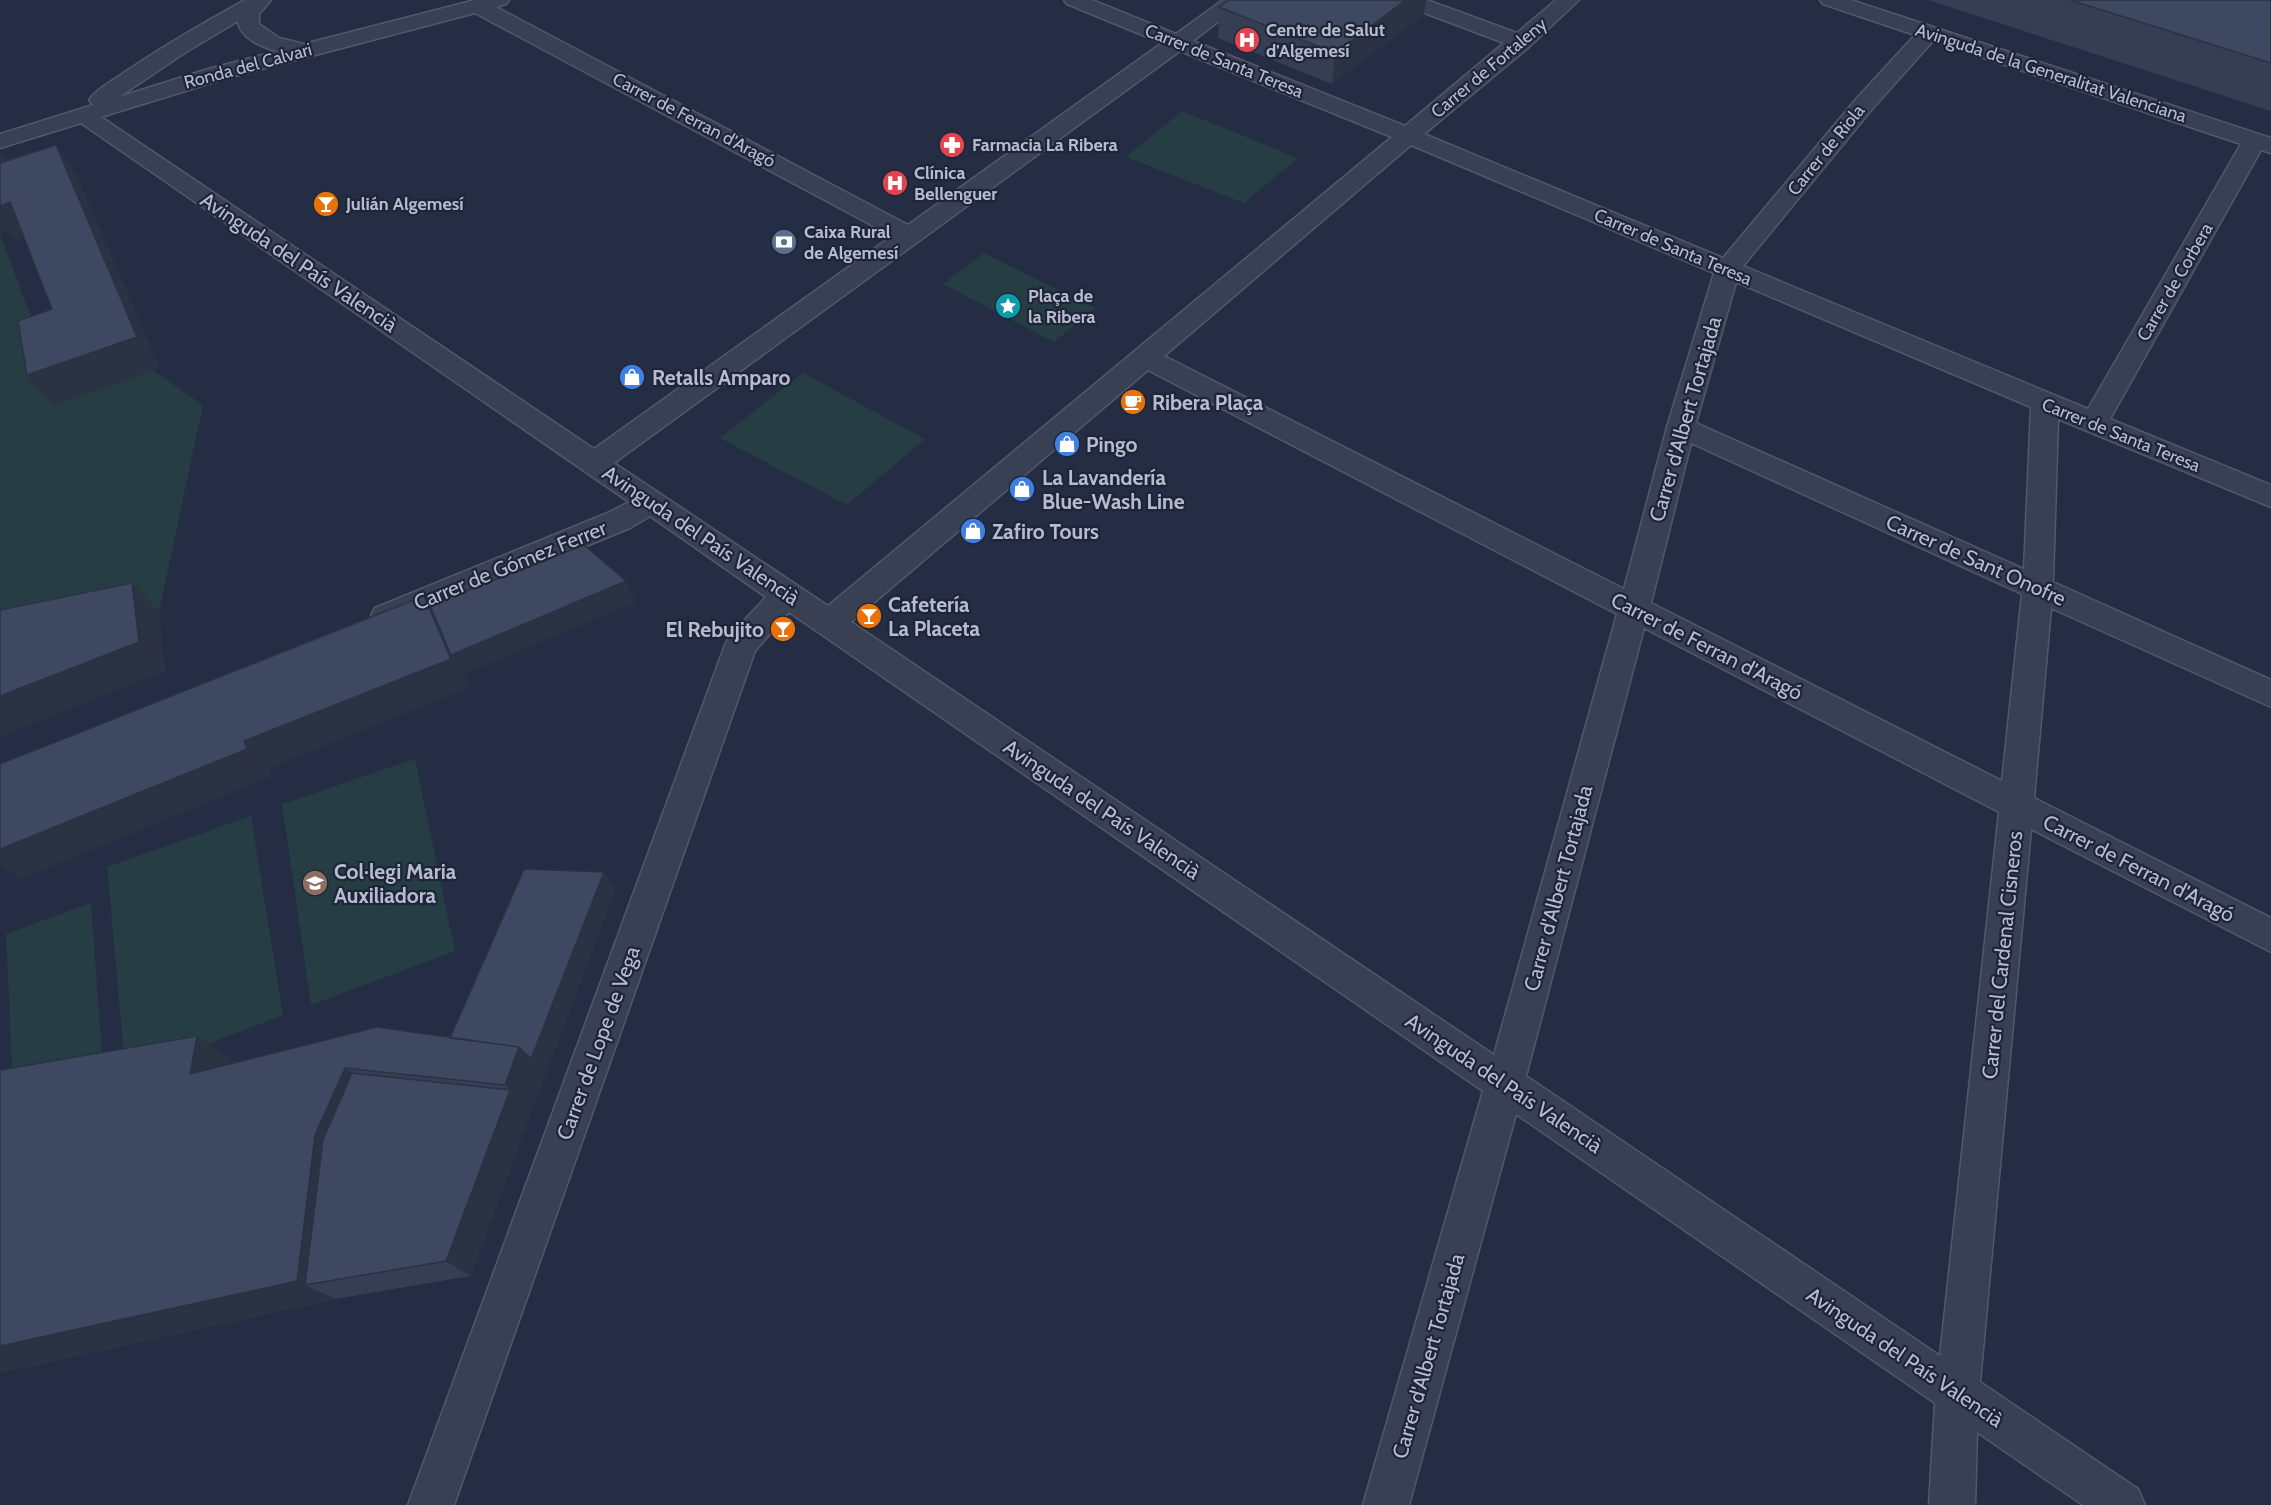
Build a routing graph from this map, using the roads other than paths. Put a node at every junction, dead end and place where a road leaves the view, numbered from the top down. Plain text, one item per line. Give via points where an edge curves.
1 (1074, 0) edge
2 (1236, 0) edge
3 (1408, 0) edge
4 (1569, 0) edge
5 (1830, 0) edge
6 (259, 1) edge
7 (489, 3) edge
8 (1929, 32) junction
9 (1179, 42) junction
10 (1521, 42) junction
11 (305, 50) junction
12 (82, 114) junction
13 (1407, 135) junction
14 (0, 141) edge
15 (2263, 143) edge
16 (909, 235) junction
17 (1727, 270) junction
18 (1143, 356) junction
19 (2045, 404) junction
20 (2094, 423) junction
21 (1681, 427) junction
22 (594, 463) junction
23 (2271, 497) edge
24 (651, 502) junction
25 (2038, 588) junction
26 (787, 594) junction
27 (1634, 609) junction
28 (829, 623) junction
29 (365, 625) edge
30 (2271, 694) edge
31 (2018, 806) junction
32 (2271, 936) edge
33 (1503, 1083) junction
34 (1957, 1391) junction
35 (431, 1505) edge
36 (1386, 1505) edge
37 (1952, 1505) edge
38 (2122, 1505) edge

1 - 9 street, Carrer de Santa Teresa
2 - 9 street
3 - 10 street
4 - 10 street, Carrer de Fortaleny
5 - 8 street, Avinguda de la Generalitat Valenciana
6 - 11 street via 249,14 248,25 254,33 274,45
6 - 12 street via 185,40
7 - 11 street, Ronda del Calvari
7 - 16 street, Carrer de Ferran d'Aragó
8 - 15 street, Avinguda de la Generalitat Valenciana
8 - 17 street, Carrer de Riola
9 - 13 street, Carrer de Santa Teresa
9 - 16 street
10 - 13 street, Carrer de Fortaleny
11 - 12 street, Ronda del Calvari
12 - 14 street, Ronda del Calvari
12 - 22 street, Avinguda del País Valencià
13 - 17 street, Carrer de Santa Teresa
13 - 18 street
15 - 20 street, Carrer de Corbera
16 - 22 street
17 - 19 street, Carrer de Santa Teresa
17 - 21 street, Carrer d'Albert Tortajada
18 - 27 street, Carrer de Ferran d'Aragó
18 - 28 street
19 - 20 street, Carrer de Santa Teresa
19 - 25 street, Carrer del Cardenal Cisneros
20 - 23 street, Carrer de Santa Teresa
21 - 25 street, Carrer de Sant Onofre
21 - 27 street, Carrer d'Albert Tortajada
22 - 24 street, Avinguda del País Valencià
24 - 26 street, Avinguda del País Valencià
24 - 29 street, Carrer de Gómez Ferrer via 620,520
25 - 30 street, Carrer de Sant Onofre
25 - 31 street, Carrer del Cardenal Cisneros
26 - 28 street, Avinguda del País Valencià
26 - 35 street, Carrer de Lope de Vega via 741,645
27 - 31 street, Carrer de Ferran d'Aragó
27 - 33 street, Carrer d'Albert Tortajada
28 - 33 street, Avinguda del País Valencià
31 - 32 street, Carrer de Ferran d'Aragó
31 - 34 street, Carrer del Cardenal Cisneros
33 - 34 street, Avinguda del País Valencià
33 - 36 street, Carrer d'Albert Tortajada
34 - 37 street, Carrer del Cardenal Cisneros
34 - 38 street, Avinguda del País Valencià

